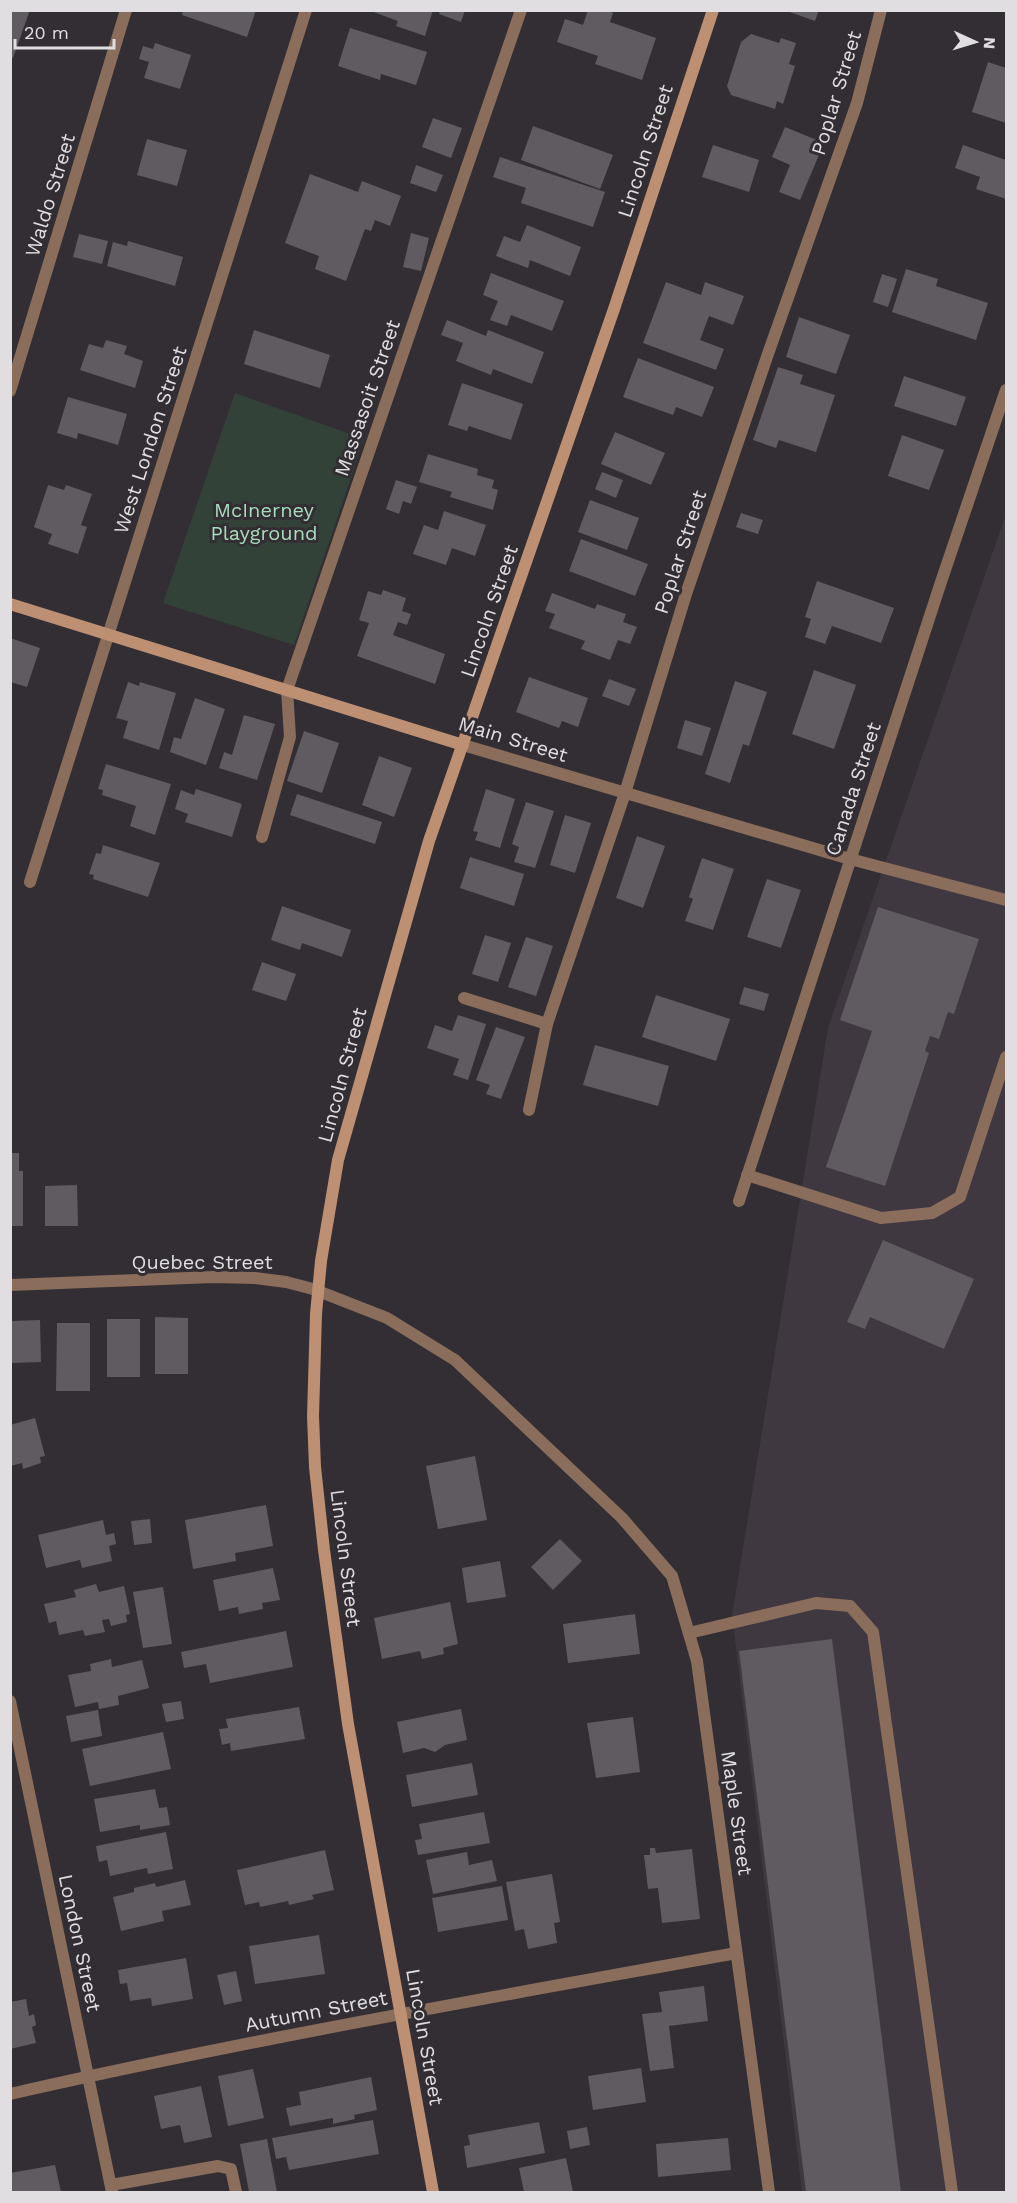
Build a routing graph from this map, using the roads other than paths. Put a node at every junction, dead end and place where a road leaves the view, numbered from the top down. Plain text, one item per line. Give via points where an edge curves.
1 (126, 10) edge
2 (306, 10) edge
3 (521, 10) edge
4 (713, 10) edge
5 (881, 10) edge
6 (1006, 390) edge
7 (10, 391) edge
8 (10, 604) edge
9 (109, 635) junction
10 (287, 690) junction
11 (463, 744) junction
12 (625, 793) junction
13 (262, 837) dead end
14 (850, 859) junction
15 (30, 882) dead end
16 (1006, 900) edge
17 (464, 998) dead end
18 (547, 1024) junction
19 (1006, 1057) edge
20 (529, 1110) dead end
21 (747, 1175) junction
22 (739, 1201) dead end
23 (10, 1285) edge
24 (579, 1478) joint
25 (689, 1633) junction
26 (10, 1701) edge
27 (736, 1953) junction
28 (402, 2014) junction
29 (88, 2076) junction
30 (10, 2094) edge
31 (111, 2189) edge
32 (236, 2193) edge
33 (433, 2193) edge
34 (769, 2193) edge
35 (952, 2193) edge

1 - 7 street, Waldo Street
2 - 9 street, West London Street
3 - 10 street, Massasoit Street
4 - 11 street, Lincoln Street
5 - 12 street, Poplar Street via 857,104 686,594
6 - 14 street, Canada Street
8 - 9 street, Main Street
9 - 10 street, Main Street
9 - 15 street, West London Street
10 - 11 street, Main Street
10 - 13 street, Massasoit Street via 290,737
11 - 12 street, Main Street
11 - 28 street, Lincoln Street via 429,842 352,1108 321,1261 314,1348 315,1467 324,1550 348,1724
12 - 14 street, Main Street
12 - 18 street, Poplar Street
14 - 16 street, Main Street
14 - 21 street, Canada Street
17 - 18 street
18 - 20 street, Poplar Street
19 - 21 street via 960,1197 932,1213 881,1218
21 - 22 street, Canada Street
23 - 24 street, Quebec Street via 213,1277 286,1282 313,1289 387,1318 455,1360
24 - 25 street, Maple Street via 622,1518 672,1576
25 - 27 street, Maple Street via 697,1661
25 - 35 street via 816,1603 850,1606 873,1632
26 - 29 street, London Street
27 - 28 street, Autumn Street
27 - 34 street, Maple Street
28 - 29 street, Autumn Street
28 - 33 street, Lincoln Street
29 - 30 street, Autumn Street
29 - 31 street, London Street
31 - 32 street via 218,2166 231,2169

